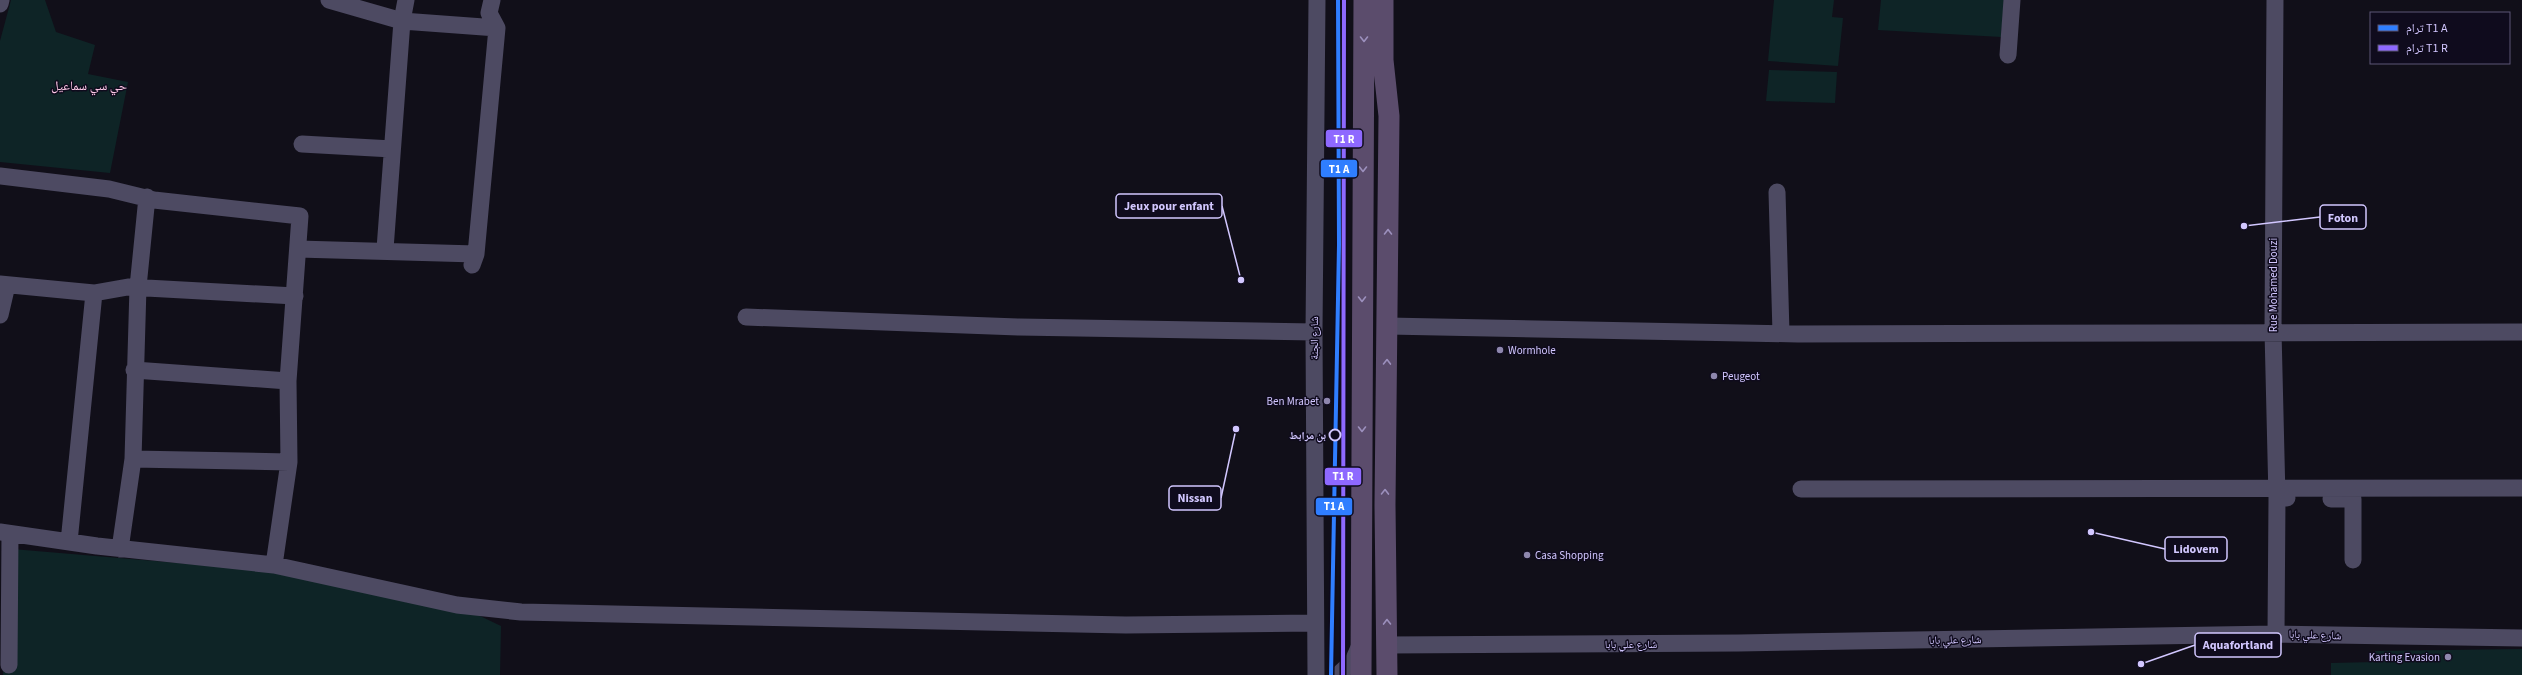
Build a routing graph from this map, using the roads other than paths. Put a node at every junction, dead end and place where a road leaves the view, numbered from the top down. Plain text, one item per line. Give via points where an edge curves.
1 (329, 0) edge
2 (406, 0) edge
3 (492, 0) edge
4 (1316, 0) edge
5 (1364, 0) edge
6 (1383, 0) edge
7 (2012, 0) edge
8 (2275, 0) edge
9 (402, 20) junction
10 (497, 28) junction
11 (2008, 55) dead end
12 (302, 144) dead end
13 (392, 149) junction
14 (0, 176) edge
15 (1777, 192) dead end
16 (147, 198) junction
17 (298, 249) junction
18 (384, 249) junction
19 (4, 284) edge
20 (138, 287) junction
21 (94, 293) junction
22 (295, 296) junction
23 (0, 316) edge
24 (746, 317) dead end
25 (1388, 326) junction
26 (2273, 331) junction
27 (1314, 332) junction
28 (2522, 332) edge
29 (1781, 333) junction
30 (134, 370) junction
31 (288, 381) junction
32 (133, 459) junction
33 (289, 462) junction
34 (2522, 488) edge
35 (1801, 489) dead end
36 (2277, 493) junction
37 (5, 533) edge
38 (69, 542) junction
39 (120, 549) junction
40 (2353, 560) dead end
41 (274, 565) junction
42 (1314, 623) junction
43 (2276, 634) junction
44 (2522, 638) edge
45 (1361, 643) junction
46 (1387, 645) junction
47 (9, 665) dead end
48 (1316, 675) edge
49 (1338, 675) edge
50 (1360, 675) edge
51 (1387, 675) edge

1 - 9 street
2 - 9 street
3 - 10 street via 489,13
4 - 27 street, شارع الجنة
5 -> 45 main road
25 -> 6 main road via 1389,116 1383,60
7 - 11 street
8 - 26 street, Rue Mohamed Douzi
9 - 10 street
9 - 13 street
10 - 18 street via 474,260
12 - 13 street
13 - 18 street
14 - 16 street via 109,189
15 - 29 street
16 - 17 street via 300,216
16 - 20 street
17 - 18 street
17 - 22 street
19 - 21 street
19 - 23 street
20 - 21 street
20 - 22 street
20 - 30 street
21 - 38 street
22 - 31 street
24 - 27 street via 1011,327
25 - 29 street
46 -> 25 main road via 1385,505
26 - 28 street
26 - 29 street
26 - 36 street, Rue Mohamed Douzi
27 - 42 street, شارع الجنة
30 - 31 street
30 - 32 street
31 - 33 street
32 - 33 street
32 - 39 street
33 - 41 street
34 - 36 street
35 - 36 street
36 - 40 street via 2353,499
36 - 43 street, Rue Mohamed Douzi
37 - 38 street
37 - 47 street
38 - 39 street
39 - 41 street
41 - 42 street via 457,605 521,612 1126,625
42 - 48 street, شارع الجنة
43 - 44 street, شارع علي بابا
43 - 46 street, شارع علي بابا via 1739,643
45 - 49 street via 1353,661
45 - 50 main road
46 - 51 main road

